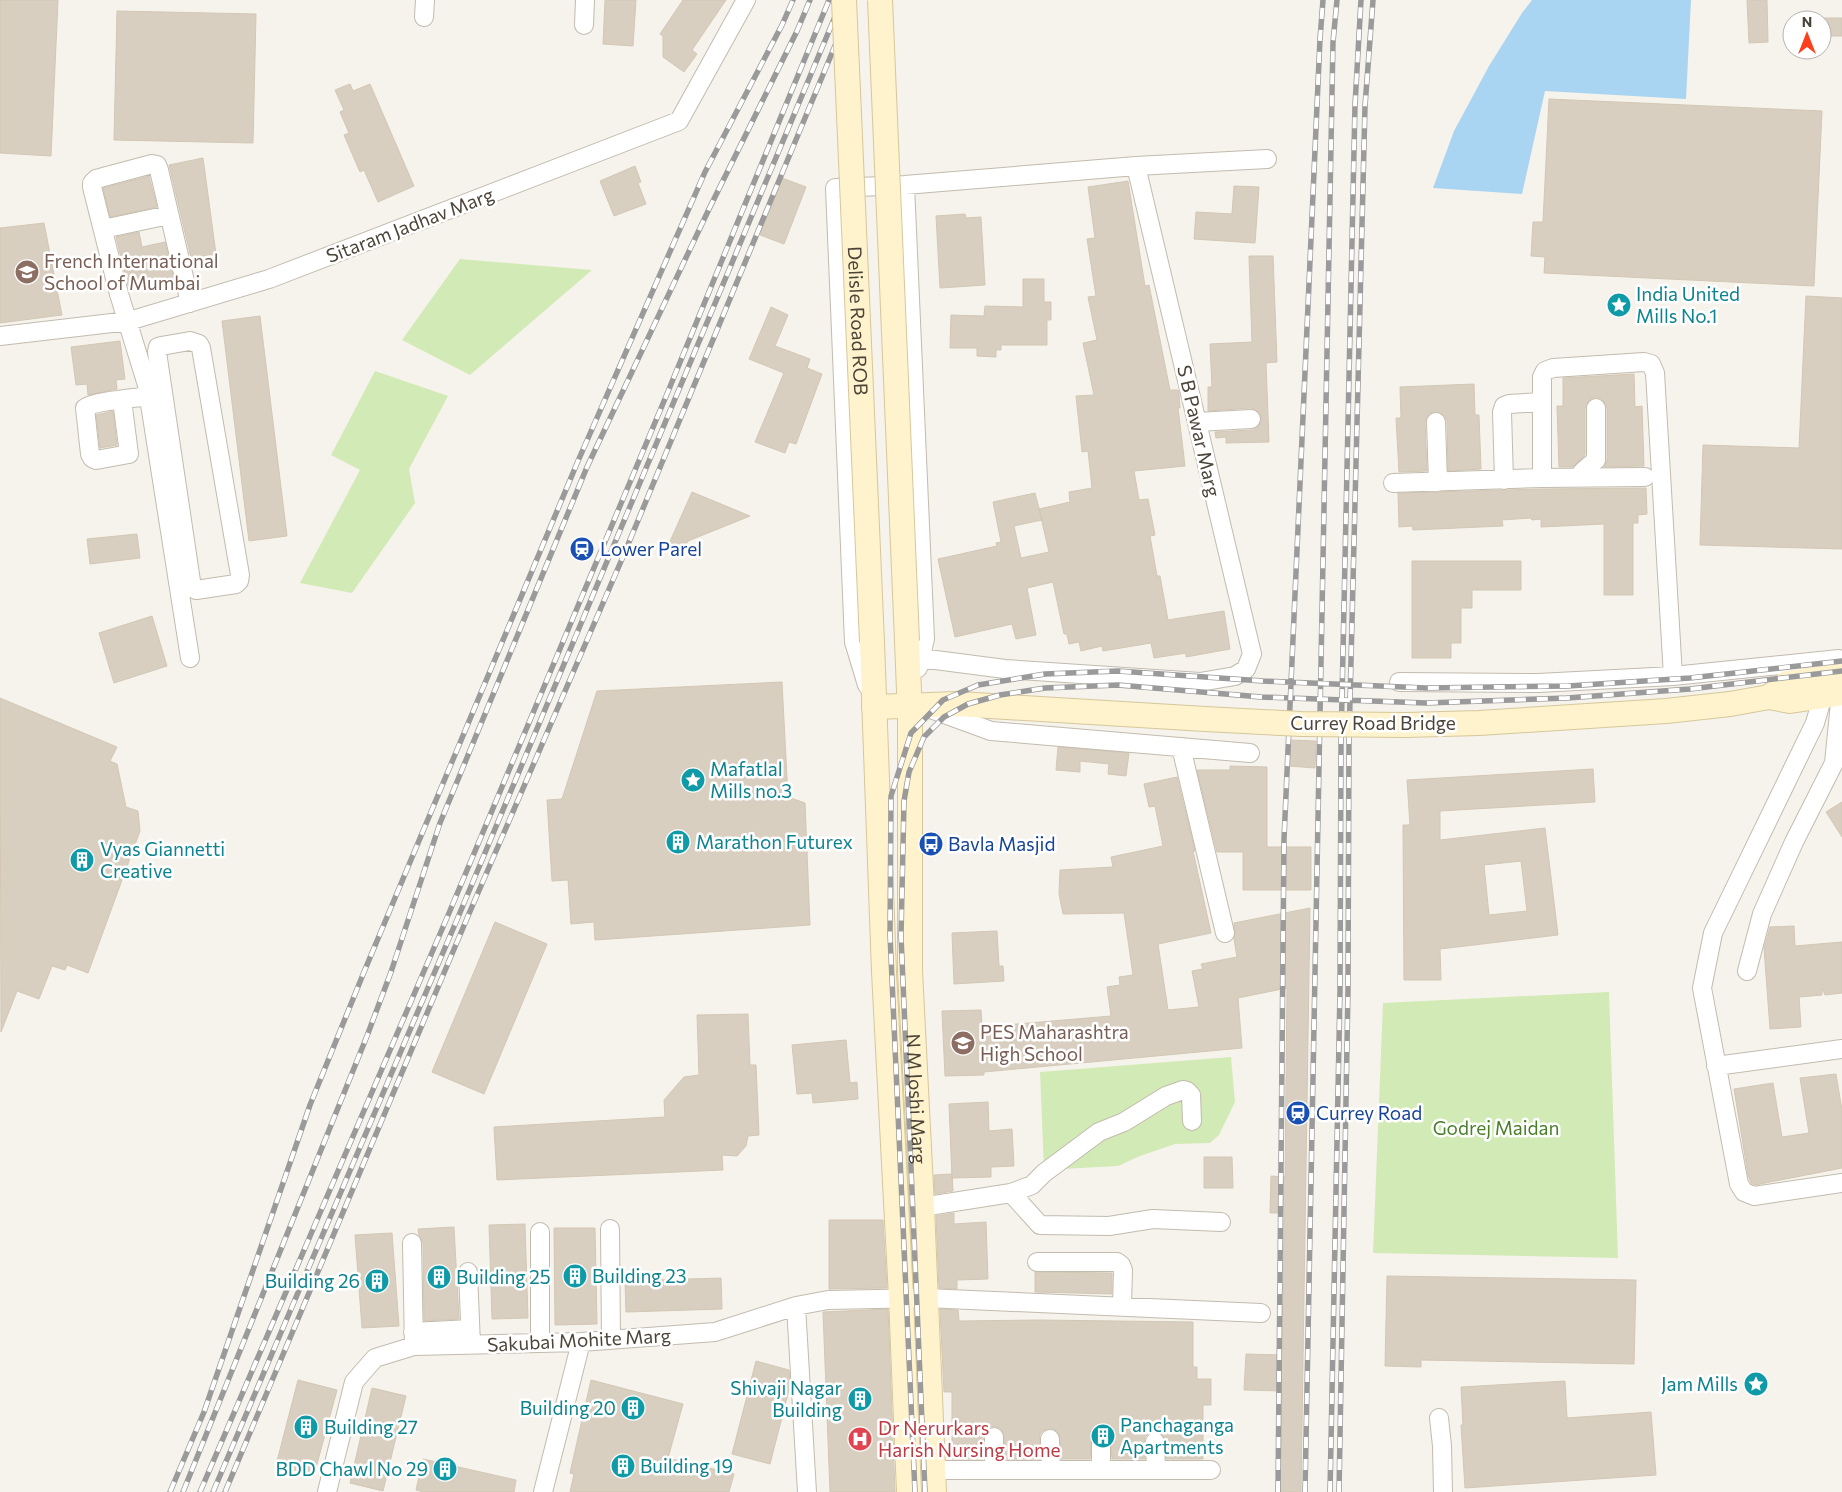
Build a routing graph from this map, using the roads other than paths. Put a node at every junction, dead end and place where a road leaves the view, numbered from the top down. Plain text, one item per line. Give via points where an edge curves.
1 (585, 0) edge
2 (746, 0) edge
3 (844, 0) edge
4 (880, 0) edge
5 (584, 25) dead end
6 (1267, 158) dead end
7 (1136, 166) junction
8 (905, 185) junction
9 (169, 215) junction
10 (103, 229) junction
11 (190, 304) junction
12 (128, 321) junction
13 (0, 336) edge
14 (152, 388) junction
15 (122, 400) dead end
16 (1542, 402) junction
17 (1596, 408) dead end
18 (1250, 419) dead end
19 (1197, 422) junction
20 (1436, 422) dead end
21 (1579, 477) junction
22 (1645, 477) dead end
23 (1542, 478) junction
24 (1504, 480) junction
25 (1438, 482) junction
26 (1393, 483) dead end
27 (184, 582) junction
28 (913, 650) junction
29 (190, 658) dead end
30 (1842, 660) edge
31 (1673, 676) junction
32 (1400, 682) dead end
33 (1829, 688) edge
34 (915, 705) junction
35 (874, 706) junction
36 (1181, 747) junction
37 (1250, 753) dead end
38 (1225, 933) dead end
39 (1747, 971) dead end
40 (1842, 1049) edge
41 (1716, 1066) junction
42 (1192, 1121) dead end
43 (1842, 1183) edge
44 (1011, 1193) junction
45 (922, 1207) junction
46 (1221, 1222) dead end
47 (610, 1229) dead end
48 (540, 1232) dead end
49 (412, 1243) dead end
50 (1037, 1262) dead end
51 (468, 1272) dead end
52 (902, 1297) junction
53 (926, 1298) junction
54 (796, 1306) junction
55 (1122, 1306) junction
56 (1261, 1313) dead end
57 (470, 1337) junction
58 (414, 1339) junction
59 (611, 1340) junction
60 (581, 1342) junction
61 (540, 1343) junction
62 (1439, 1418) dead end
63 (994, 1437) dead end
64 (1050, 1440) dead end
65 (1101, 1440) dead end
66 (1155, 1442) dead end
67 (994, 1470) junction
68 (1051, 1470) junction
69 (1101, 1470) junction
70 (1156, 1470) junction
71 (1211, 1470) dead end
72 (933, 1481) edge
73 (327, 1492) edge
74 (543, 1492) edge
75 (807, 1492) edge
76 (909, 1492) edge
77 (1443, 1492) edge

1 - 5 street
2 - 11 street, Sitaram Jadhav Marg via 679,121 269,279
3 - 35 main road, Delisle Road ROB, bridge
4 - 28 main road, Delisle Road ROB, bridge
6 - 7 street
7 - 8 street
7 - 19 street, S B Pawar Marg
8 - 28 street via 924,639
8 - 35 street via 835,188 854,642
9 - 10 street
9 - 10 street via 159,170 152,164 94,181 92,187
9 - 11 street
10 - 12 street
11 - 12 street, Sitaram Jadhav Marg
12 - 13 street, Sitaram Jadhav Marg
12 - 14 street
14 - 15 street
14 - 27 street
14 - 27 street via 158,347 190,341 199,344 240,575 236,584 196,590
16 - 23 street
16 - 24 street via 1504,406
16 - 31 street via 1542,377 1545,371 1553,368 1651,364 1655,373
17 - 21 street via 1596,460
18 - 19 street
19 - 28 street, S B Pawar Marg via 1252,654 1246,669 1235,676 1200,682 1005,669
20 - 25 street
21 - 22 street
21 - 23 street
23 - 24 street
24 - 25 street
25 - 26 street
27 - 29 street
28 - 34 main road, Delisle Road ROB
30 - 31 street
31 - 32 street via 1538,683
33 - 34 main road, Currey Road Bridge, bridge via 1790,701 1769,697 1666,712 1406,725 1301,724 958,704
33 - 39 street via 1834,763 1762,914
33 - 41 street via 1713,933 1702,988
34 - 35 main road, Currey Road Bridge
34 - 36 street via 990,731
34 - 45 main road, N M Joshi Marg via 910,971
35 - 52 main road, N M Joshi Marg via 884,972
36 - 37 street
36 - 38 street
40 - 41 street
41 - 43 street via 1739,1184 1744,1192 1754,1196
42 - 44 street via 1191,1095 1187,1091 1166,1096 1124,1122 1099,1132 1032,1185
44 - 45 street
44 - 46 street via 1040,1225 1109,1226 1153,1219
45 - 53 main road, N M Joshi Marg
47 - 59 street
48 - 61 street
49 - 58 street
50 - 55 street via 1117,1262 1123,1270
51 - 57 street
52 - 53 street, Sakubai Mohite Marg
52 - 54 street, Sakubai Mohite Marg via 828,1300
52 - 76 main road, N M Joshi Marg
53 - 55 street, Sakubai Mohite Marg
53 - 72 main road, N M Joshi Marg
54 - 59 street, Sakubai Mohite Marg via 715,1332
54 - 75 street
55 - 56 street, Sakubai Mohite Marg
57 - 58 street, Sakubai Mohite Marg
57 - 61 street, Sakubai Mohite Marg
58 - 73 street, Sakubai Mohite Marg via 375,1358 354,1382
59 - 60 street, Sakubai Mohite Marg
60 - 61 street, Sakubai Mohite Marg
60 - 74 street
62 - 77 street
63 - 67 street
64 - 68 street
65 - 69 street
66 - 70 street
67 - 68 street
67 - 72 street
68 - 69 street
69 - 70 street
70 - 71 street

